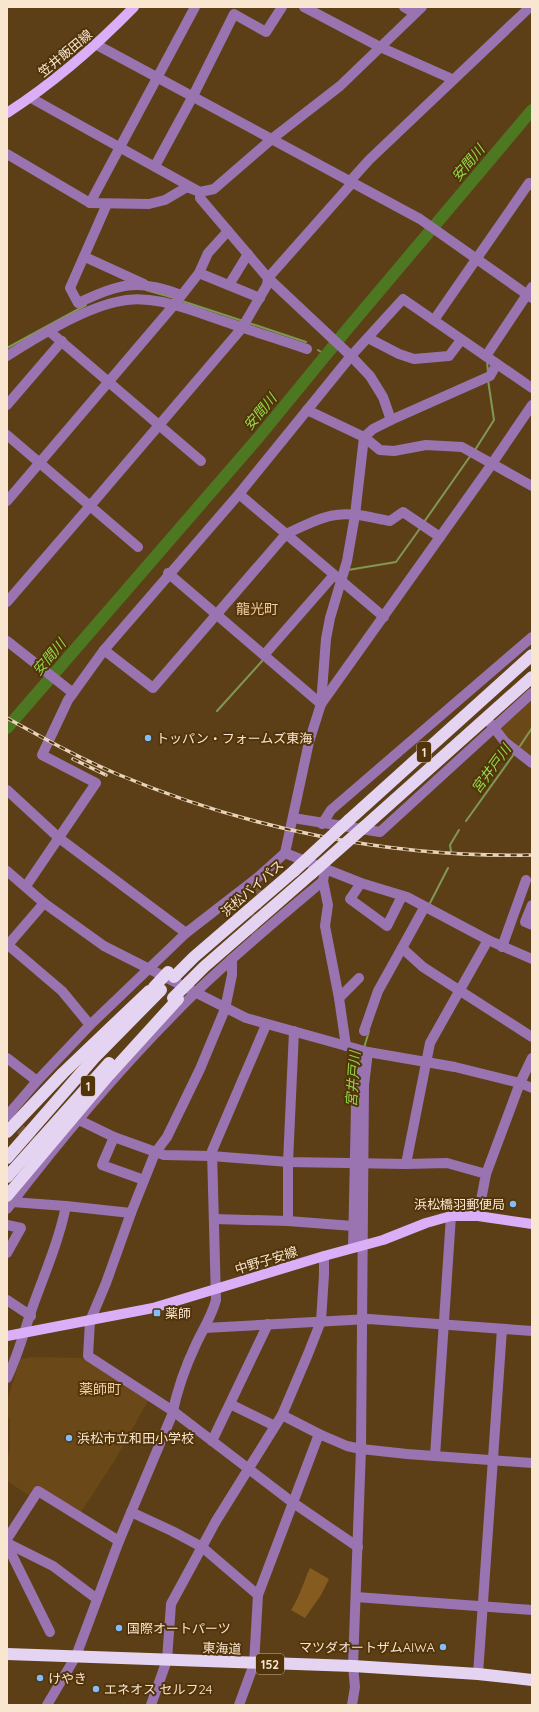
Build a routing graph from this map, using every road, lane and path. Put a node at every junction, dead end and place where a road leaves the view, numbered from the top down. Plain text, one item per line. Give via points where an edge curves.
1 (134, 7) edge
2 (195, 7) edge
3 (282, 7) edge
4 (304, 7) edge
5 (404, 7) edge
6 (530, 7) edge
7 (418, 10) edge
8 (97, 45) junction
9 (380, 47) junction
10 (158, 77) junction
11 (452, 79) junction
12 (193, 96) junction
13 (31, 98) junction
14 (7, 113) edge
15 (273, 138) junction
16 (120, 147) junction
17 (7, 154) edge
18 (155, 166) junction
19 (352, 181) junction
20 (532, 184) edge
21 (200, 192) junction
22 (90, 203) junction
23 (107, 204) junction
24 (228, 231) junction
25 (248, 254) junction
26 (85, 257) junction
27 (476, 259) junction
28 (199, 273) junction
29 (268, 278) junction
30 (144, 284) junction
31 (229, 285) junction
32 (530, 294) edge
33 (260, 298) junction
34 (178, 300) junction
35 (434, 320) junction
36 (245, 324) junction
37 (49, 332) junction
38 (368, 338) junction
39 (461, 340) junction
40 (62, 341) junction
41 (307, 349) dead end
42 (349, 354) junction
43 (7, 356) edge
44 (490, 360) junction
45 (110, 382) junction
46 (532, 388) edge
47 (7, 405) edge
48 (532, 405) edge
49 (307, 410) junction
50 (391, 420) junction
51 (160, 424) junction
52 (7, 435) edge
53 (364, 437) junction
54 (201, 460) dead end
55 (40, 463) junction
56 (492, 464) junction
57 (532, 486) edge
58 (239, 494) junction
59 (7, 501) edge
60 (90, 506) junction
61 (355, 515) junction
62 (286, 534) junction
63 (440, 537) junction
64 (138, 547) dead end
65 (168, 573) junction
66 (340, 576) junction
67 (7, 602) edge
68 (217, 614) junction
69 (384, 617) junction
70 (532, 637) edge
71 (7, 641) edge
72 (104, 650) junction
73 (532, 655) edge
74 (266, 656) junction
75 (532, 677) edge
76 (73, 693) junction
77 (532, 693) edge
78 (321, 704) junction
79 (492, 726) junction
80 (532, 763) edge
81 (7, 790) edge
82 (293, 818) junction
83 (322, 824) junction
84 (59, 838) junction
85 (285, 853) junction
86 (325, 870) junction
87 (8, 873) edge
88 (526, 880) dead end
89 (323, 881) junction
90 (361, 883) junction
91 (26, 886) junction
92 (402, 896) junction
93 (44, 902) junction
94 (532, 904) edge
95 (424, 908) junction
96 (532, 925) edge
97 (186, 933) junction
98 (488, 940) junction
99 (7, 946) edge
100 (502, 947) junction
101 (404, 949) junction
102 (232, 959) junction
103 (532, 959) edge
104 (147, 970) junction
105 (359, 978) dead end
106 (192, 986) junction
107 (158, 988) junction
108 (460, 991) junction
109 (339, 998) junction
110 (176, 999) junction
111 (225, 1009) junction
112 (266, 1025) junction
113 (90, 1026) junction
114 (364, 1031) dead end
115 (294, 1032) junction
116 (532, 1037) edge
117 (346, 1046) junction
118 (364, 1051) junction
119 (7, 1058) edge
120 (532, 1058) edge
121 (426, 1063) junction
122 (37, 1082) junction
123 (520, 1083) junction
124 (532, 1088) edge
125 (79, 1120) junction
126 (11, 1125) edge
127 (114, 1137) junction
128 (155, 1153) junction
129 (211, 1156) junction
130 (7, 1158) edge
131 (288, 1162) junction
132 (359, 1163) junction
133 (406, 1164) junction
134 (486, 1174) junction
135 (7, 1177) edge
136 (144, 1180) junction
137 (9, 1203) edge
138 (66, 1206) junction
139 (131, 1213) junction
140 (450, 1216) junction
141 (478, 1216) junction
142 (214, 1220) junction
143 (288, 1221) junction
144 (532, 1224) edge
145 (7, 1225) edge
146 (353, 1226) junction
147 (357, 1248) junction
148 (7, 1253) edge
149 (324, 1256) junction
150 (215, 1289) junction
151 (7, 1300) edge
152 (31, 1316) junction
153 (362, 1319) junction
154 (90, 1321) junction
155 (321, 1321) junction
156 (268, 1324) junction
157 (444, 1324) junction
158 (204, 1328) junction
159 (502, 1329) junction
160 (532, 1331) edge
161 (26, 1332) junction
162 (7, 1336) edge
163 (7, 1378) edge
164 (230, 1404) junction
165 (173, 1411) junction
166 (282, 1415) junction
167 (275, 1426) junction
168 (320, 1434) junction
169 (212, 1441) junction
170 (361, 1449) junction
171 (435, 1456) junction
172 (494, 1460) junction
173 (532, 1463) edge
174 (249, 1470) junction
175 (294, 1503) junction
176 (131, 1512) junction
177 (7, 1539) edge
178 (119, 1541) junction
179 (7, 1544) edge
180 (202, 1547) junction
181 (358, 1547) junction
182 (258, 1595) junction
183 (356, 1597) junction
184 (97, 1599) junction
185 (481, 1607) junction
186 (532, 1610) edge
187 (50, 1632) dead end
188 (7, 1654) edge
189 (76, 1656) junction
190 (167, 1660) junction
191 (254, 1664) junction
192 (353, 1666) junction
193 (478, 1674) junction
194 (532, 1680) edge
195 (242, 1704) edge
196 (47, 1705) edge
197 (151, 1705) edge
198 (352, 1705) edge

1 - 8 main road, 笠井飯田線
2 - 10 street
3 - 12 street via 266,32 234,14
4 - 9 street
5 - 7 street
6 - 11 street
7 - 9 street
8 - 10 street
8 - 13 main road, 笠井飯田線
9 - 11 street
9 - 15 street via 340,86
10 - 12 street
10 - 16 street
11 - 19 street via 369,160
12 - 15 street
12 - 18 street
13 - 14 main road, 笠井飯田線
13 - 16 street
15 - 19 street
15 - 21 street via 214,189
16 - 18 street
16 - 22 street
17 - 22 street
18 - 21 street
19 - 27 street via 420,219
19 - 29 street
20 - 27 street via 530,183
21 - 23 street via 187,187 164,200 149,204
21 - 24 street via 200,198
22 - 23 street
23 - 26 street
24 - 25 street
24 - 28 street via 208,253
25 - 29 street
25 - 31 street
26 - 30 street
26 - 30 street via 70,288 78,303 108,290
27 - 32 street
27 - 35 street
28 - 31 street
28 - 34 street
29 - 33 street
29 - 42 street
30 - 34 street
31 - 33 street
32 - 44 street
33 - 36 street
34 - 36 street
34 - 37 street via 117,301 92,310
34 - 45 street
35 - 38 street via 403,299
35 - 39 street
36 - 41 street
36 - 51 street
37 - 40 street
37 - 43 street
38 - 39 street via 414,359 449,356
38 - 42 street
39 - 44 street
40 - 45 street
40 - 47 street
42 - 49 street
42 - 50 street via 370,376 383,397
44 - 46 street
44 - 50 street via 488,377
45 - 51 street
45 - 55 street
48 - 56 street
49 - 53 street
49 - 58 street
50 - 53 street
51 - 54 street
51 - 60 street
52 - 55 street
53 - 56 street via 380,450 394,451 426,444 462,447
53 - 61 street
55 - 59 street
55 - 60 street
56 - 57 street
56 - 63 street
58 - 62 street
58 - 65 street
60 - 64 street
60 - 67 street
61 - 62 street via 336,515 316,520
61 - 63 street via 390,520 403,512
61 - 66 street via 347,561
62 - 66 street
62 - 68 street
63 - 69 street
65 - 68 street
65 - 72 street
66 - 69 street
66 - 74 street
66 - 78 street via 326,639
68 - 72 street via 153,688
68 - 74 street
69 - 78 street
70 - 83 street via 468,700 331,810
71 - 76 street
72 - 76 street
73 - 107 highway, 浜松バイパス / 1, bridge via 294,871
74 - 78 street
75 - 106 highway, 1, bridge via 204,966
76 - 84 street via 58,717 42,755 96,783
77 - 79 street
78 - 82 street via 309,742
79 - 80 street
79 - 83 street via 380,832
81 - 84 street
82 - 83 street
82 - 85 street
84 - 91 street
84 - 97 street
85 - 86 street
85 - 97 street
86 - 89 street
86 - 90 street
87 - 91 street
88 - 100 street
89 - 102 street
89 - 109 street via 328,905 324,926
90 - 92 street
90 - 92 street via 350,899 387,926
91 - 93 street
92 - 95 street
93 - 99 street
93 - 104 street via 104,946
94 - 96 street via 525,922
95 - 98 street
95 - 101 street
97 - 104 street
98 - 100 street
98 - 108 street
99 - 113 street via 62,991
100 - 103 street
101 - 108 street via 423,967
101 - 114 street via 378,991
102 - 106 street
102 - 111 street via 232,975
104 - 106 street
104 - 113 street
105 - 109 street
106 - 110 highway
106 - 111 street
106 - 125 street via 160,1028
107 - 126 highway
107 - 130 highway, 1
108 - 116 street
108 - 121 street via 435,1033
109 - 117 street
110 - 135 highway, 1 via 105,1067
110 - 137 highway via 108,1076
111 - 112 street
111 - 128 street via 167,1137
112 - 115 street
112 - 129 street
113 - 122 street
115 - 117 street
115 - 131 street
117 - 118 street
118 - 121 street
118 - 132 street
119 - 122 street
120 - 123 street
121 - 123 street via 456,1067
121 - 133 street
122 - 126 street via 28,1092
123 - 124 street
123 - 134 street
125 - 127 street
125 - 137 street
127 - 128 street
127 - 136 street via 102,1165
128 - 129 street via 172,1156
128 - 136 street
129 - 131 street
129 - 142 street
131 - 132 street
131 - 143 street
132 - 133 street
132 - 146 street
132 - 147 street
133 - 134 street via 447,1163
134 - 141 street
136 - 139 street
137 - 138 street
138 - 139 street
138 - 152 street via 60,1234
139 - 154 street
140 - 141 main road, 中野子安線
140 - 147 main road, 中野子安線
140 - 157 street
141 - 144 main road, 中野子安線
142 - 143 street
142 - 150 street
143 - 146 street
145 - 148 street via 21,1228
146 - 147 street
147 - 149 main road, 中野子安線
147 - 153 street
149 - 150 main road, 中野子安線
149 - 155 street
150 - 154 main road, 中野子安線 via 153,1308
150 - 158 street via 216,1300
151 - 152 street
152 - 161 street
153 - 155 street
153 - 157 street
153 - 170 street
154 - 161 main road, 中野子安線
154 - 165 street via 88,1356
155 - 156 street
155 - 166 street
156 - 158 street
156 - 164 street
157 - 159 street
157 - 171 street
158 - 165 street via 188,1365
159 - 160 street
159 - 172 street
161 - 162 main road, 中野子安線
161 - 163 street via 18,1357
164 - 167 street
164 - 169 street
165 - 169 street
165 - 176 street
166 - 167 street
166 - 168 street
167 - 174 street
168 - 170 street
168 - 175 street
169 - 174 street
170 - 171 street
170 - 181 street
171 - 172 street
172 - 173 street
172 - 185 street
174 - 175 street
174 - 180 street
175 - 181 street
175 - 182 street
176 - 178 street
176 - 180 street
177 - 178 street via 38,1491
178 - 184 street
179 - 184 street via 53,1566
179 - 187 street
180 - 182 street
180 - 190 street via 171,1604
181 - 183 street
182 - 191 street
183 - 185 street
183 - 192 street
184 - 189 street
185 - 186 street
185 - 193 street
188 - 189 highway, 東海道 / 152
189 - 190 highway, 東海道 / 152
189 - 196 street
190 - 191 highway, 東海道 / 152
190 - 197 street
191 - 192 highway, 東海道 / 152
191 - 195 street
192 - 193 highway, 東海道 / 152
192 - 198 street via 355,1687
193 - 194 highway, 東海道 / 152

